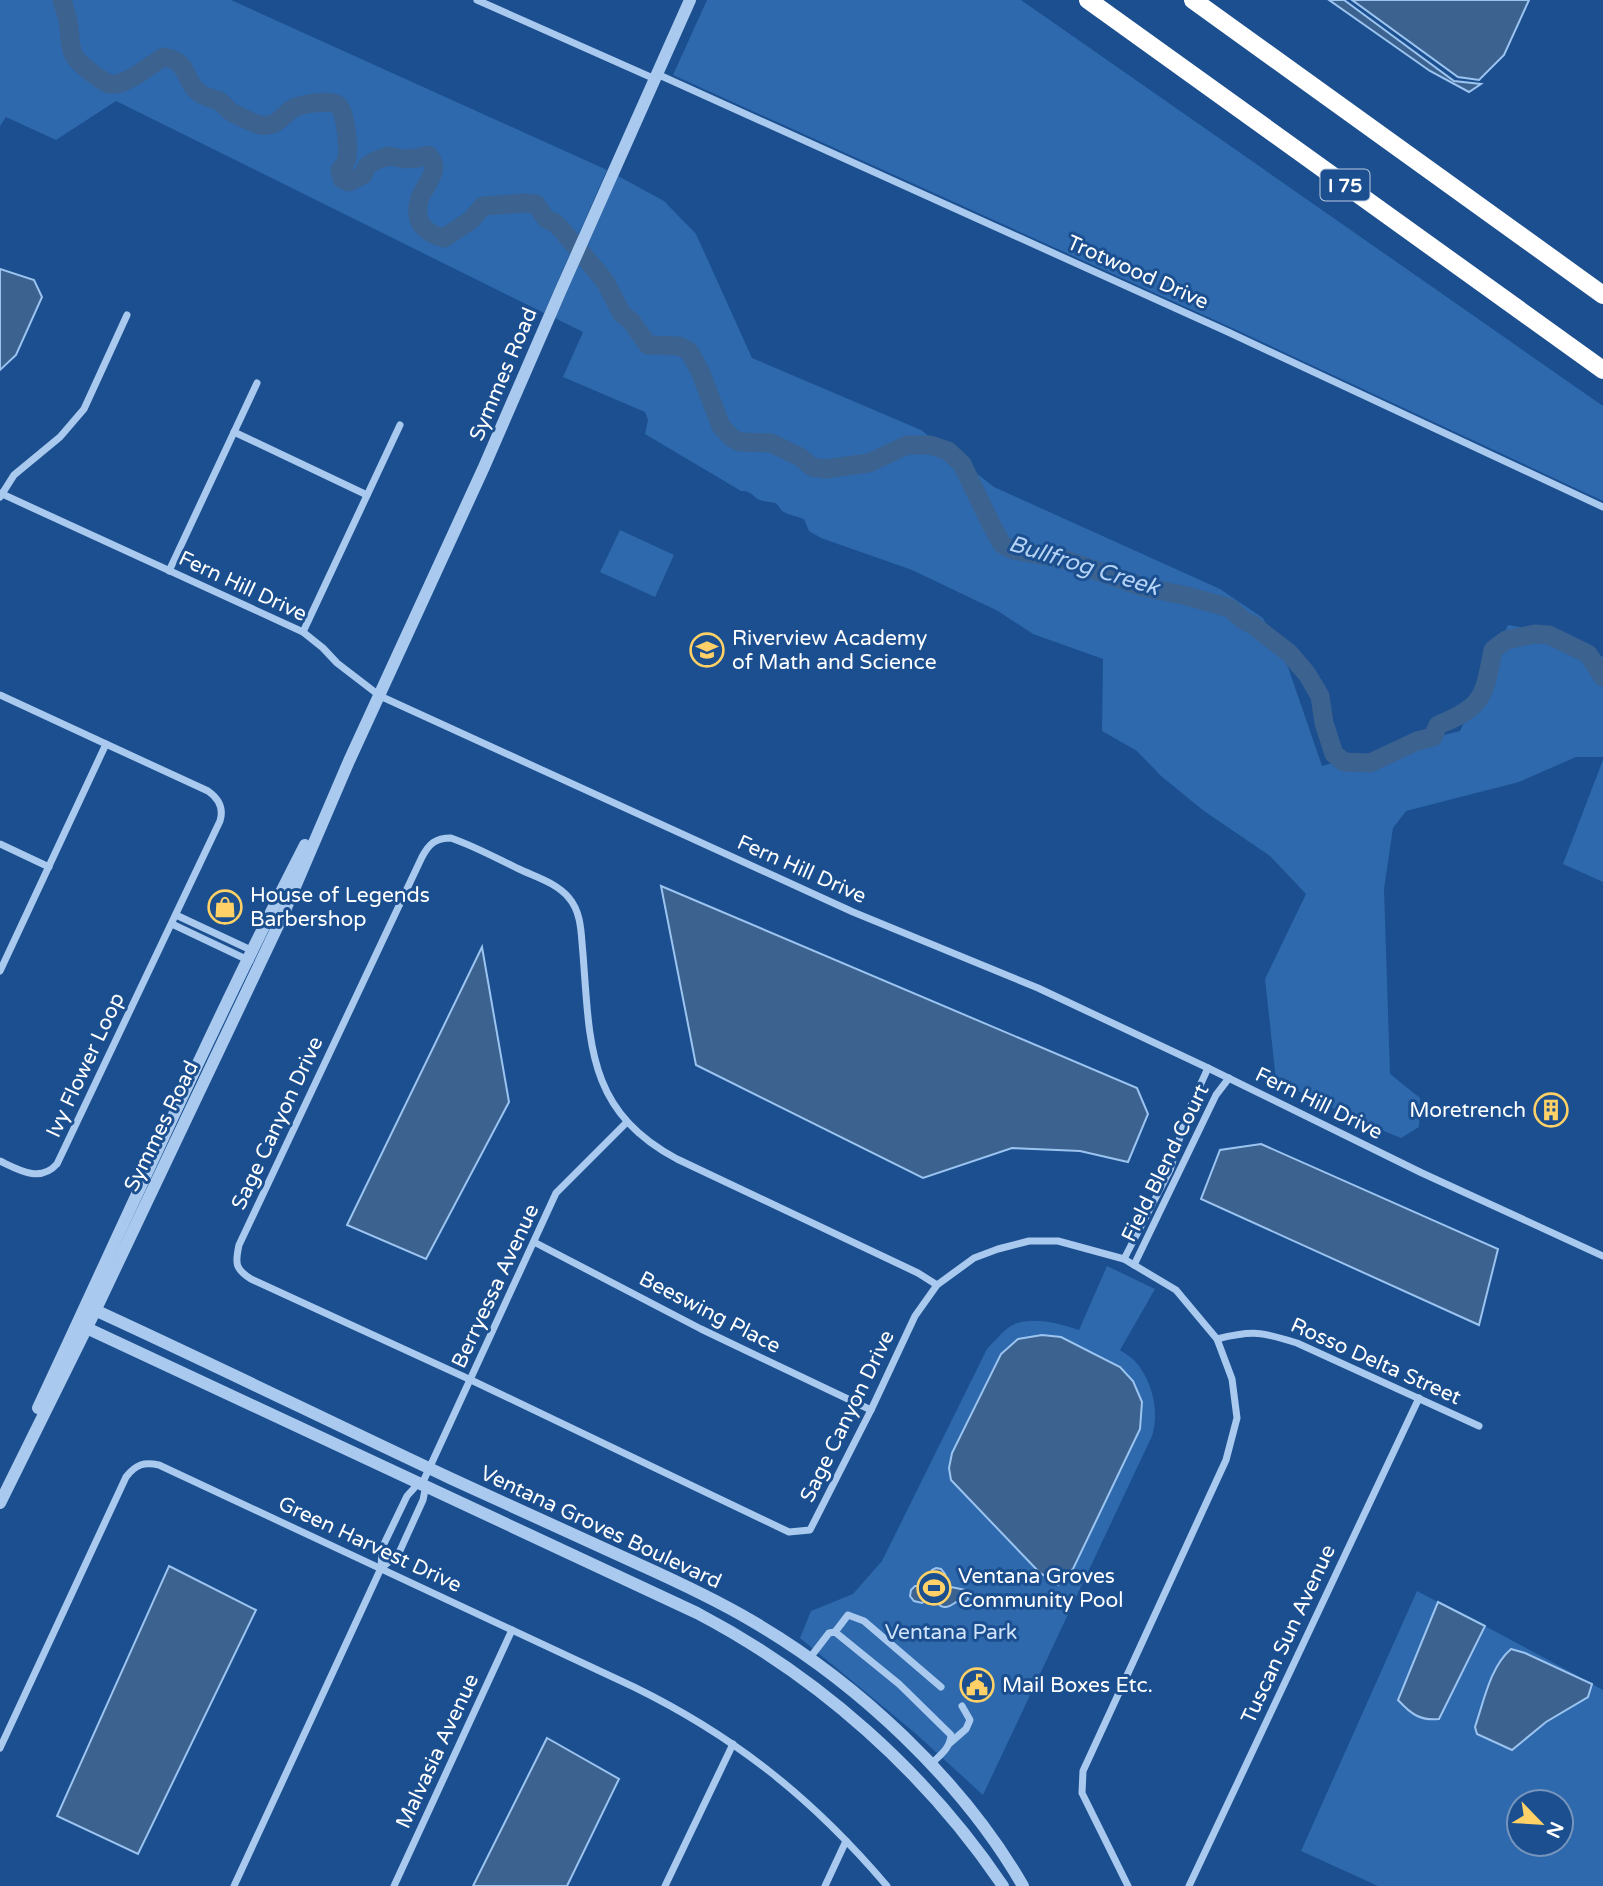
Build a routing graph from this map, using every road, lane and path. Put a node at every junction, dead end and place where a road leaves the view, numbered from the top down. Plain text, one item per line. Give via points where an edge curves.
1 (477, 0) edge
2 (690, 0) edge
3 (1087, 0) edge
4 (1193, 0) edge
5 (656, 77) junction
6 (1603, 295) edge
7 (127, 315) dead end
8 (1603, 370) edge
9 (257, 383) dead end
10 (400, 425) dead end
11 (234, 432) junction
12 (0, 494) edge
13 (367, 495) junction
14 (1603, 507) edge
15 (169, 571) junction
16 (303, 632) junction
17 (0, 695) edge
18 (380, 696) junction
19 (106, 744) junction
20 (0, 844) edge
21 (49, 867) junction
22 (176, 915) junction
23 (172, 924) junction
24 (256, 958) junction
25 (0, 971) edge
26 (1208, 1068) junction
27 (1228, 1078) junction
28 (626, 1122) junction
29 (0, 1161) edge
30 (534, 1242) junction
31 (1603, 1256) edge
32 (1124, 1259) junction
33 (1135, 1265) junction
34 (937, 1285) junction
35 (90, 1309) junction
36 (82, 1326) junction
37 (1217, 1339) junction
38 (471, 1380) junction
39 (1419, 1398) junction
40 (871, 1410) junction
41 (1479, 1426) dead end
42 (429, 1468) junction
43 (422, 1484) junction
44 (0, 1490) edge
45 (0, 1503) edge
46 (381, 1568) junction
47 (512, 1630) junction
48 (835, 1632) junction
49 (763, 1652) junction
50 (809, 1659) junction
51 (941, 1688) dead end
52 (962, 1706) dead end
53 (950, 1743) junction
54 (733, 1744) junction
55 (0, 1748) edge
56 (930, 1765) junction
57 (920, 1783) junction
58 (846, 1841) junction
59 (234, 1886) edge
60 (394, 1886) edge
61 (665, 1886) edge
62 (825, 1886) edge
63 (887, 1886) edge
64 (1003, 1886) edge
65 (1023, 1886) edge
66 (1128, 1886) edge
67 (1189, 1886) edge

1 - 5 street, Trotwood Drive
2 - 5 street, Symmes Road
3 - 8 highway, I 75
4 - 6 highway
5 - 14 street, Trotwood Drive via 1228,332
5 - 18 street, Symmes Road
7 - 12 street via 84,409
9 - 11 street
10 - 13 street
11 - 13 street
11 - 15 street
12 - 15 street, Fern Hill Drive
13 - 16 street
15 - 16 street, Fern Hill Drive
16 - 18 street, Fern Hill Drive
17 - 19 street, Ivy Flower Loop
18 - 24 street, Symmes Road via 283,915
18 - 26 street, Fern Hill Drive
19 - 21 street
19 - 22 street, Ivy Flower Loop via 208,791 220,805 220,821
20 - 21 street
21 - 25 street
22 - 23 street, Ivy Flower Loop
22 - 24 street
23 - 24 street
23 - 29 street, Ivy Flower Loop via 57,1164 46,1173 31,1174
24 - 35 street, Symmes Road
26 - 27 street, Fern Hill Drive
26 - 32 street, Field Blend Court via 1187,1114 1170,1170
27 - 31 street, Fern Hill Drive
27 - 33 street, Field Blend Court
28 - 30 street, Berryessa Avenue via 556,1193
28 - 34 street, Sage Canyon Drive via 677,1159
28 - 38 street, Sage Canyon Drive via 604,1087 593,1055 579,919 571,899 552,884 463,842 441,838 433,842 239,1245 237,1264 251,1279
30 - 38 street, Berryessa Avenue
30 - 40 street, Beeswing Place
32 - 33 street, Sage Canyon Drive
32 - 34 street, Sage Canyon Drive via 1058,1241 1029,1241 974,1258
33 - 37 street, Sage Canyon Drive via 1177,1290
34 - 40 street, Sage Canyon Drive via 915,1317
35 - 36 street, Symmes Road
35 - 42 street, Ventana Groves Boulevard
36 - 43 street, Ventana Groves Boulevard
36 - 44 street, Symmes Road
36 - 45 street, Symmes Road
37 - 39 street, Rosso Delta Street via 1266,1333
37 - 66 street via 1232,1378 1237,1418 1226,1460 1083,1771 1082,1793
38 - 40 street, Sage Canyon Drive via 789,1532 810,1531
38 - 42 street, Berryessa Avenue
39 - 41 street, Rosso Delta Street
39 - 67 street, Tuscan Sun Avenue
42 - 43 street, Berryessa Avenue
42 - 50 street, Ventana Groves Boulevard via 694,1590
43 - 46 street, Berryessa Avenue via 407,1496 382,1548
43 - 46 street, Berryessa Avenue via 424,1500 398,1555
43 - 49 street, Ventana Groves Boulevard via 697,1613
46 - 47 street, Green Harvest Drive
46 - 55 street, Green Harvest Drive via 159,1465 140,1464 126,1477
46 - 59 street, Berryessa Avenue
47 - 54 street, Green Harvest Drive via 663,1701
47 - 60 street, Malvasia Avenue
48 - 50 street via 829,1633
48 - 51 street via 848,1615 864,1621
48 - 53 street via 899,1684 951,1735
49 - 50 street via 788,1661
49 - 57 street, Ventana Groves Boulevard via 845,1712
50 - 56 street, Ventana Groves Boulevard via 860,1698
52 - 53 street via 970,1720
53 - 56 street
54 - 58 street, Green Harvest Drive via 780,1778
54 - 61 street
56 - 57 street
56 - 65 street, Ventana Groves Boulevard via 979,1821
57 - 64 street, Ventana Groves Boulevard
58 - 62 street
58 - 63 street, Green Harvest Drive

